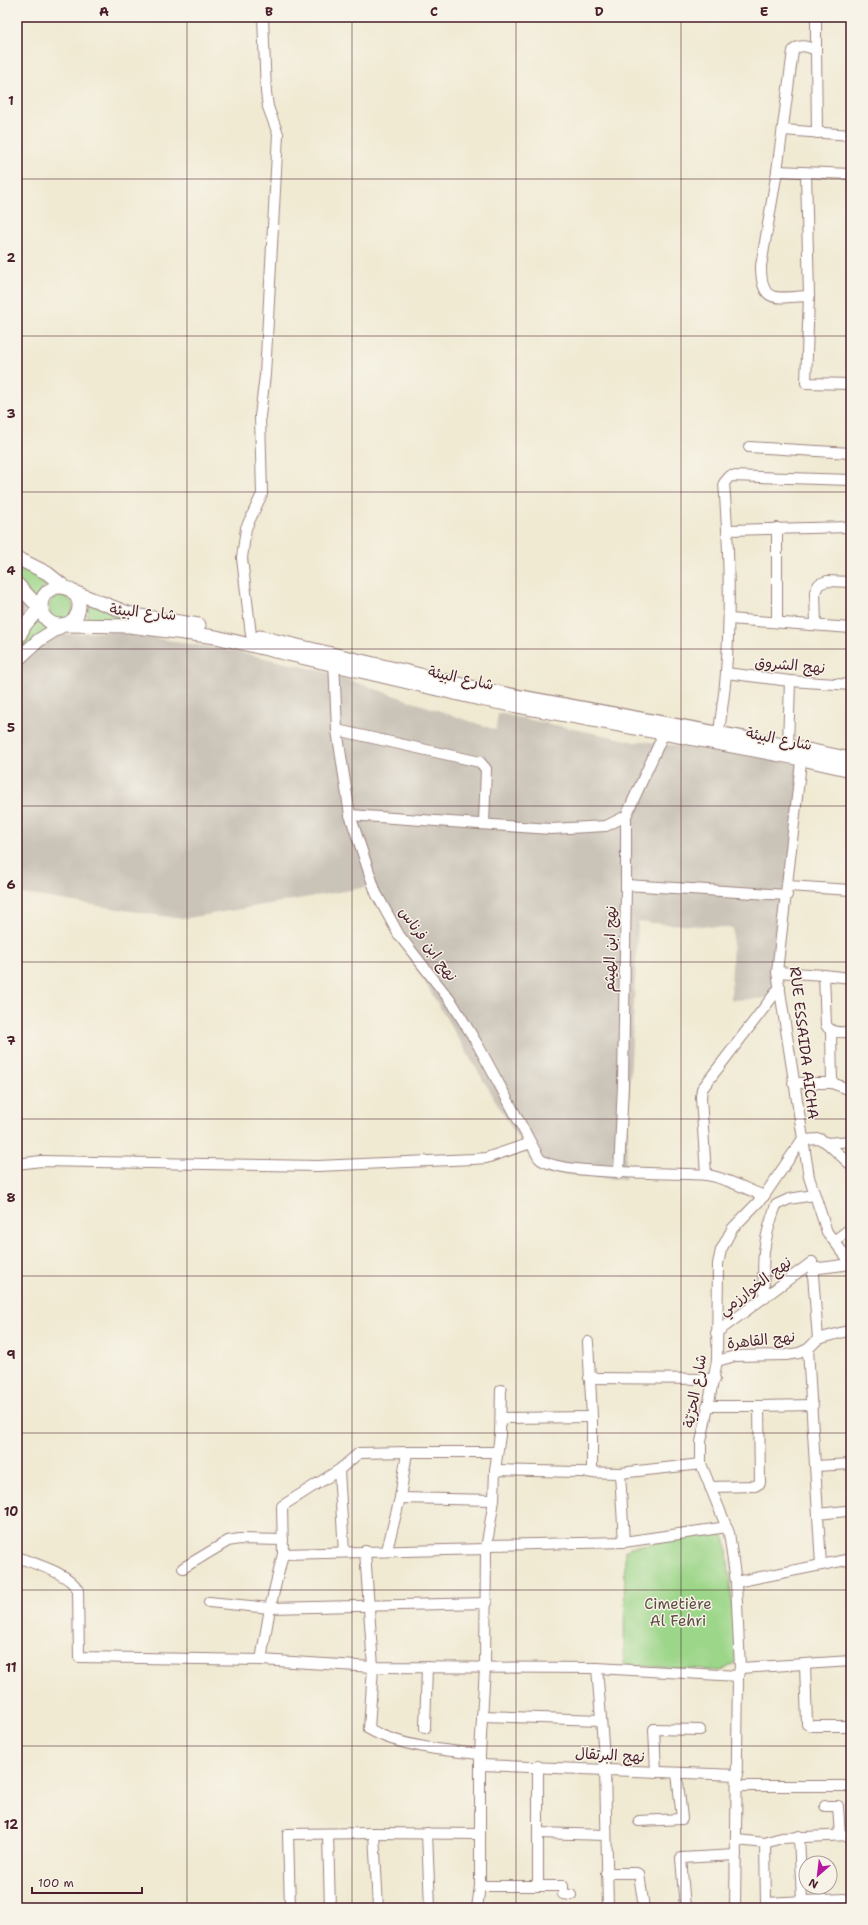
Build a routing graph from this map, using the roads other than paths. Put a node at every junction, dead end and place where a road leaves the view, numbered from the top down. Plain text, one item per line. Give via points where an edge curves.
1 (262, 17) edge
2 (816, 17) edge
3 (816, 50) junction
4 (783, 130) junction
5 (817, 133) junction
6 (851, 135) edge
7 (777, 172) junction
8 (806, 173) junction
9 (851, 174) edge
10 (809, 296) junction
11 (851, 384) edge
12 (749, 447) dead end
13 (851, 452) edge
14 (851, 480) edge
15 (851, 527) edge
16 (777, 528) junction
17 (728, 530) junction
18 (17, 558) edge
19 (851, 582) edge
20 (17, 584) edge
21 (70, 590) junction
22 (17, 604) edge
23 (41, 606) junction
24 (729, 619) junction
25 (777, 622) junction
26 (64, 625) junction
27 (816, 625) junction
28 (17, 628) edge
29 (851, 628) edge
30 (251, 635) junction
31 (17, 640) edge
32 (17, 660) edge
33 (334, 660) junction
34 (726, 673) junction
35 (790, 681) junction
36 (851, 685) edge
37 (337, 730) junction
38 (664, 733) junction
39 (719, 733) junction
40 (788, 746) junction
41 (802, 754) junction
42 (851, 760) edge
43 (851, 770) edge
44 (350, 815) junction
45 (626, 816) junction
46 (484, 824) junction
47 (626, 885) junction
48 (787, 890) junction
49 (851, 890) edge
50 (777, 972) junction
51 (851, 974) edge
52 (824, 975) junction
53 (851, 978) edge
54 (780, 987) junction
55 (831, 1030) junction
56 (851, 1032) edge
57 (793, 1083) junction
58 (832, 1083) junction
59 (851, 1090) edge
60 (802, 1140) junction
61 (851, 1141) edge
62 (531, 1142) junction
63 (827, 1143) junction
64 (17, 1164) edge
65 (851, 1165) edge
66 (619, 1173) junction
67 (706, 1175) junction
68 (814, 1195) junction
69 (764, 1196) junction
70 (851, 1228) edge
71 (834, 1241) junction
72 (851, 1263) edge
73 (812, 1265) junction
74 (765, 1298) junction
75 (851, 1330) edge
76 (716, 1333) junction
77 (818, 1339) junction
78 (588, 1342) dead end
79 (808, 1349) junction
80 (717, 1361) junction
81 (589, 1378) junction
82 (715, 1378) junction
83 (501, 1390) dead end
84 (813, 1405) junction
85 (707, 1406) junction
86 (759, 1406) junction
87 (592, 1417) junction
88 (501, 1418) junction
89 (407, 1452) junction
90 (497, 1452) junction
91 (701, 1464) junction
92 (851, 1464) edge
93 (816, 1466) junction
94 (339, 1470) junction
95 (495, 1470) junction
96 (592, 1473) junction
97 (620, 1473) junction
98 (710, 1487) junction
99 (400, 1498) junction
100 (494, 1500) junction
101 (846, 1511) dead end
102 (818, 1514) junction
103 (727, 1527) junction
104 (283, 1540) junction
105 (624, 1542) junction
106 (487, 1547) junction
107 (387, 1550) junction
108 (365, 1551) junction
109 (344, 1552) junction
110 (283, 1554) junction
111 (17, 1557) edge
112 (851, 1559) edge
113 (821, 1565) junction
114 (183, 1568) dead end
115 (736, 1582) junction
116 (209, 1602) dead end
117 (487, 1604) junction
118 (368, 1607) junction
119 (270, 1608) junction
120 (261, 1660) junction
121 (851, 1662) edge
122 (805, 1665) junction
123 (486, 1667) junction
124 (373, 1668) junction
125 (427, 1668) junction
126 (597, 1668) junction
127 (739, 1672) junction
128 (482, 1716) junction
129 (601, 1720) junction
130 (851, 1726) edge
131 (425, 1728) dead end
132 (700, 1730) dead end
133 (480, 1754) junction
134 (480, 1765) junction
135 (538, 1766) junction
136 (605, 1769) junction
137 (656, 1772) junction
138 (677, 1773) junction
139 (738, 1775) junction
140 (737, 1786) junction
141 (851, 1786) edge
142 (825, 1806) dead end
143 (639, 1822) dead end
144 (374, 1833) junction
145 (427, 1833) junction
146 (538, 1833) junction
147 (328, 1834) junction
148 (479, 1834) junction
149 (606, 1835) junction
150 (840, 1835) junction
151 (851, 1835) edge
152 (799, 1836) junction
153 (737, 1840) junction
154 (765, 1843) junction
155 (736, 1855) junction
156 (606, 1873) junction
157 (480, 1886) junction
158 (538, 1886) junction
159 (572, 1895) dead end
160 (844, 1899) dead end
161 (802, 1901) junction
162 (765, 1905) edge
163 (290, 1908) edge
164 (330, 1908) edge
165 (378, 1908) edge
166 (430, 1908) edge
167 (477, 1908) edge
168 (608, 1908) edge
169 (644, 1908) edge
170 (685, 1908) edge
171 (735, 1908) edge

1 - 30 street via 268,107 278,134 260,416 262,494 246,528 242,558
2 - 3 street
3 - 4 street via 804,46 794,48
3 - 5 street
4 - 5 street
4 - 7 street
5 - 6 street
7 - 8 street
7 - 10 street via 761,266 761,282 764,290 772,296
8 - 9 street
8 - 10 street
10 - 11 street via 806,383
12 - 13 street
14 - 17 street via 730,476 724,483
15 - 16 street
16 - 17 street
16 - 25 street
17 - 24 street
18 - 21 main road, شارع البيئة via 47,573
19 - 27 street via 827,581 819,584 815,592
20 - 23 main road
21 - 23 main road via 56,587 47,592
21 - 26 main road via 79,604 79,611 76,617
21 - 30 main road, شارع البيئة via 115,609 146,618
22 - 28 main road
23 - 26 main road via 46,619 51,623
23 - 31 main road via 25,625
24 - 25 street
24 - 34 street
25 - 27 street
26 - 32 main road via 39,640
26 - 33 main road, شارع البيئة via 129,626 192,632
27 - 29 street
30 - 33 main road, شارع البيئة
33 - 37 street, نهج ابن فرناس
33 - 38 main road, شارع البيئة via 480,699
33 - 39 main road, شارع البيئة
34 - 35 street, نهج الشروق
34 - 39 street
35 - 36 street, نهج الشروق
35 - 40 street
37 - 44 street, نهج ابن فرناس
37 - 46 street via 480,762 486,769
38 - 41 main road, شارع البيئة
38 - 45 street, نهج ابن الهيثم
39 - 40 main road, شارع البيئة
40 - 41 main road, شارع البيئة
41 - 42 main road, شارع البيئة
41 - 43 main road, شارع البيئة
41 - 48 street, RUE ESSAIDA AICHA
44 - 46 street
44 - 62 street, نهج ابن فرناس via 370,880 388,917 453,1004
45 - 46 street via 606,826 552,829
45 - 47 street, نهج ابن الهيثم
47 - 48 street
47 - 66 street, نهج ابن الهيثم
48 - 49 street
48 - 50 street, RUE ESSAIDA AICHA
50 - 52 street
50 - 54 street, RUE ESSAIDA AICHA
51 - 53 street
52 - 53 street
52 - 55 street via 826,1025
54 - 57 street, RUE ESSAIDA AICHA
54 - 67 street via 702,1089
55 - 56 street
55 - 58 street
57 - 58 street
57 - 60 street, RUE ESSAIDA AICHA
58 - 59 street
60 - 63 street via 820,1139
60 - 68 street, RUE ESSAIDA AICHA
60 - 69 street, شارع الحرّيّة
61 - 63 street
62 - 64 street via 500,1154 473,1159 326,1166 41,1161
62 - 66 street, نهج ابن فرناس via 542,1162
63 - 65 street
66 - 67 street
67 - 69 street
68 - 71 street, RUE ESSAIDA AICHA via 827,1232
68 - 74 street via 789,1199 776,1206 766,1234 763,1252
69 - 76 street, شارع الحرّيّة via 732,1230 721,1250 718,1264
70 - 71 street
71 - 72 street, RUE ESSAIDA AICHA
72 - 73 street, نهج الخوارزمي
73 - 74 street, نهج الخوارزمي
73 - 77 street
74 - 76 street, نهج الخوارزمي
75 - 77 street, نهج القاهرة
76 - 80 street, شارع الحرّيّة
77 - 79 street, نهج القاهرة
78 - 81 street
79 - 80 street, نهج القاهرة via 786,1355 735,1356
79 - 84 street
80 - 82 street, شارع الحرّيّة
81 - 82 street
81 - 87 street
82 - 85 street, شارع الحرّيّة
83 - 88 street
84 - 86 street
84 - 93 street
85 - 86 street
85 - 91 street, شارع الحرّيّة via 701,1442
86 - 98 street via 760,1484
87 - 88 street
87 - 96 street
88 - 90 street
89 - 90 street
89 - 94 street via 359,1453
89 - 99 street
90 - 95 street
91 - 97 street
91 - 98 street, شارع الحرّيّة
92 - 93 street
93 - 102 street
94 - 104 street via 282,1506
94 - 109 street
95 - 96 street
95 - 100 street
96 - 97 street
97 - 105 street
98 - 103 street, شارع الحرّيّة
99 - 100 street
99 - 107 street
100 - 106 street
101 - 102 street
102 - 113 street
103 - 105 street
103 - 115 street, شارع الحرّيّة
104 - 110 street
104 - 114 street via 239,1538 228,1541
105 - 106 street
106 - 107 street
106 - 117 street
107 - 108 street
108 - 109 street
108 - 118 street
109 - 110 street
110 - 119 street
111 - 120 street via 70,1579 78,1590 79,1657
112 - 113 street
113 - 115 street
115 - 127 street, شارع الحرّيّة
116 - 119 street
117 - 118 street
117 - 123 street
118 - 119 street
118 - 124 street
119 - 120 street
120 - 124 street
121 - 122 street
122 - 127 street
122 - 130 street via 807,1724
123 - 125 street
123 - 126 street
123 - 128 street
124 - 125 street
124 - 133 street via 370,1729 398,1740 432,1748
125 - 131 street
126 - 127 street
126 - 129 street
127 - 139 street, شارع الحرّيّة
128 - 129 street
128 - 133 street
129 - 136 street
132 - 137 street via 654,1729
133 - 134 street
134 - 135 street, نهج البرتقال
134 - 148 street
135 - 136 street, نهج البرتقال
135 - 146 street
136 - 137 street, نهج البرتقال
136 - 149 street
137 - 138 street, نهج البرتقال
138 - 139 street, نهج البرتقال
138 - 143 street via 682,1819
139 - 140 street, شارع الحرّيّة
140 - 141 street
140 - 153 street, شارع الحرّيّة
142 - 150 street via 838,1806
144 - 145 street
144 - 147 street
144 - 165 street
145 - 148 street
145 - 166 street
146 - 149 street
146 - 158 street
147 - 163 street via 288,1834
147 - 164 street
148 - 157 street
149 - 156 street
150 - 151 street
150 - 152 street
152 - 154 street
152 - 161 street
153 - 154 street
153 - 155 street, شارع الحرّيّة
154 - 162 street
155 - 170 street via 681,1858
155 - 171 street, شارع الحرّيّة
156 - 168 street
156 - 169 street via 639,1874
157 - 158 street
157 - 167 street
158 - 159 street via 563,1886 562,1894
160 - 161 street
161 - 162 street

